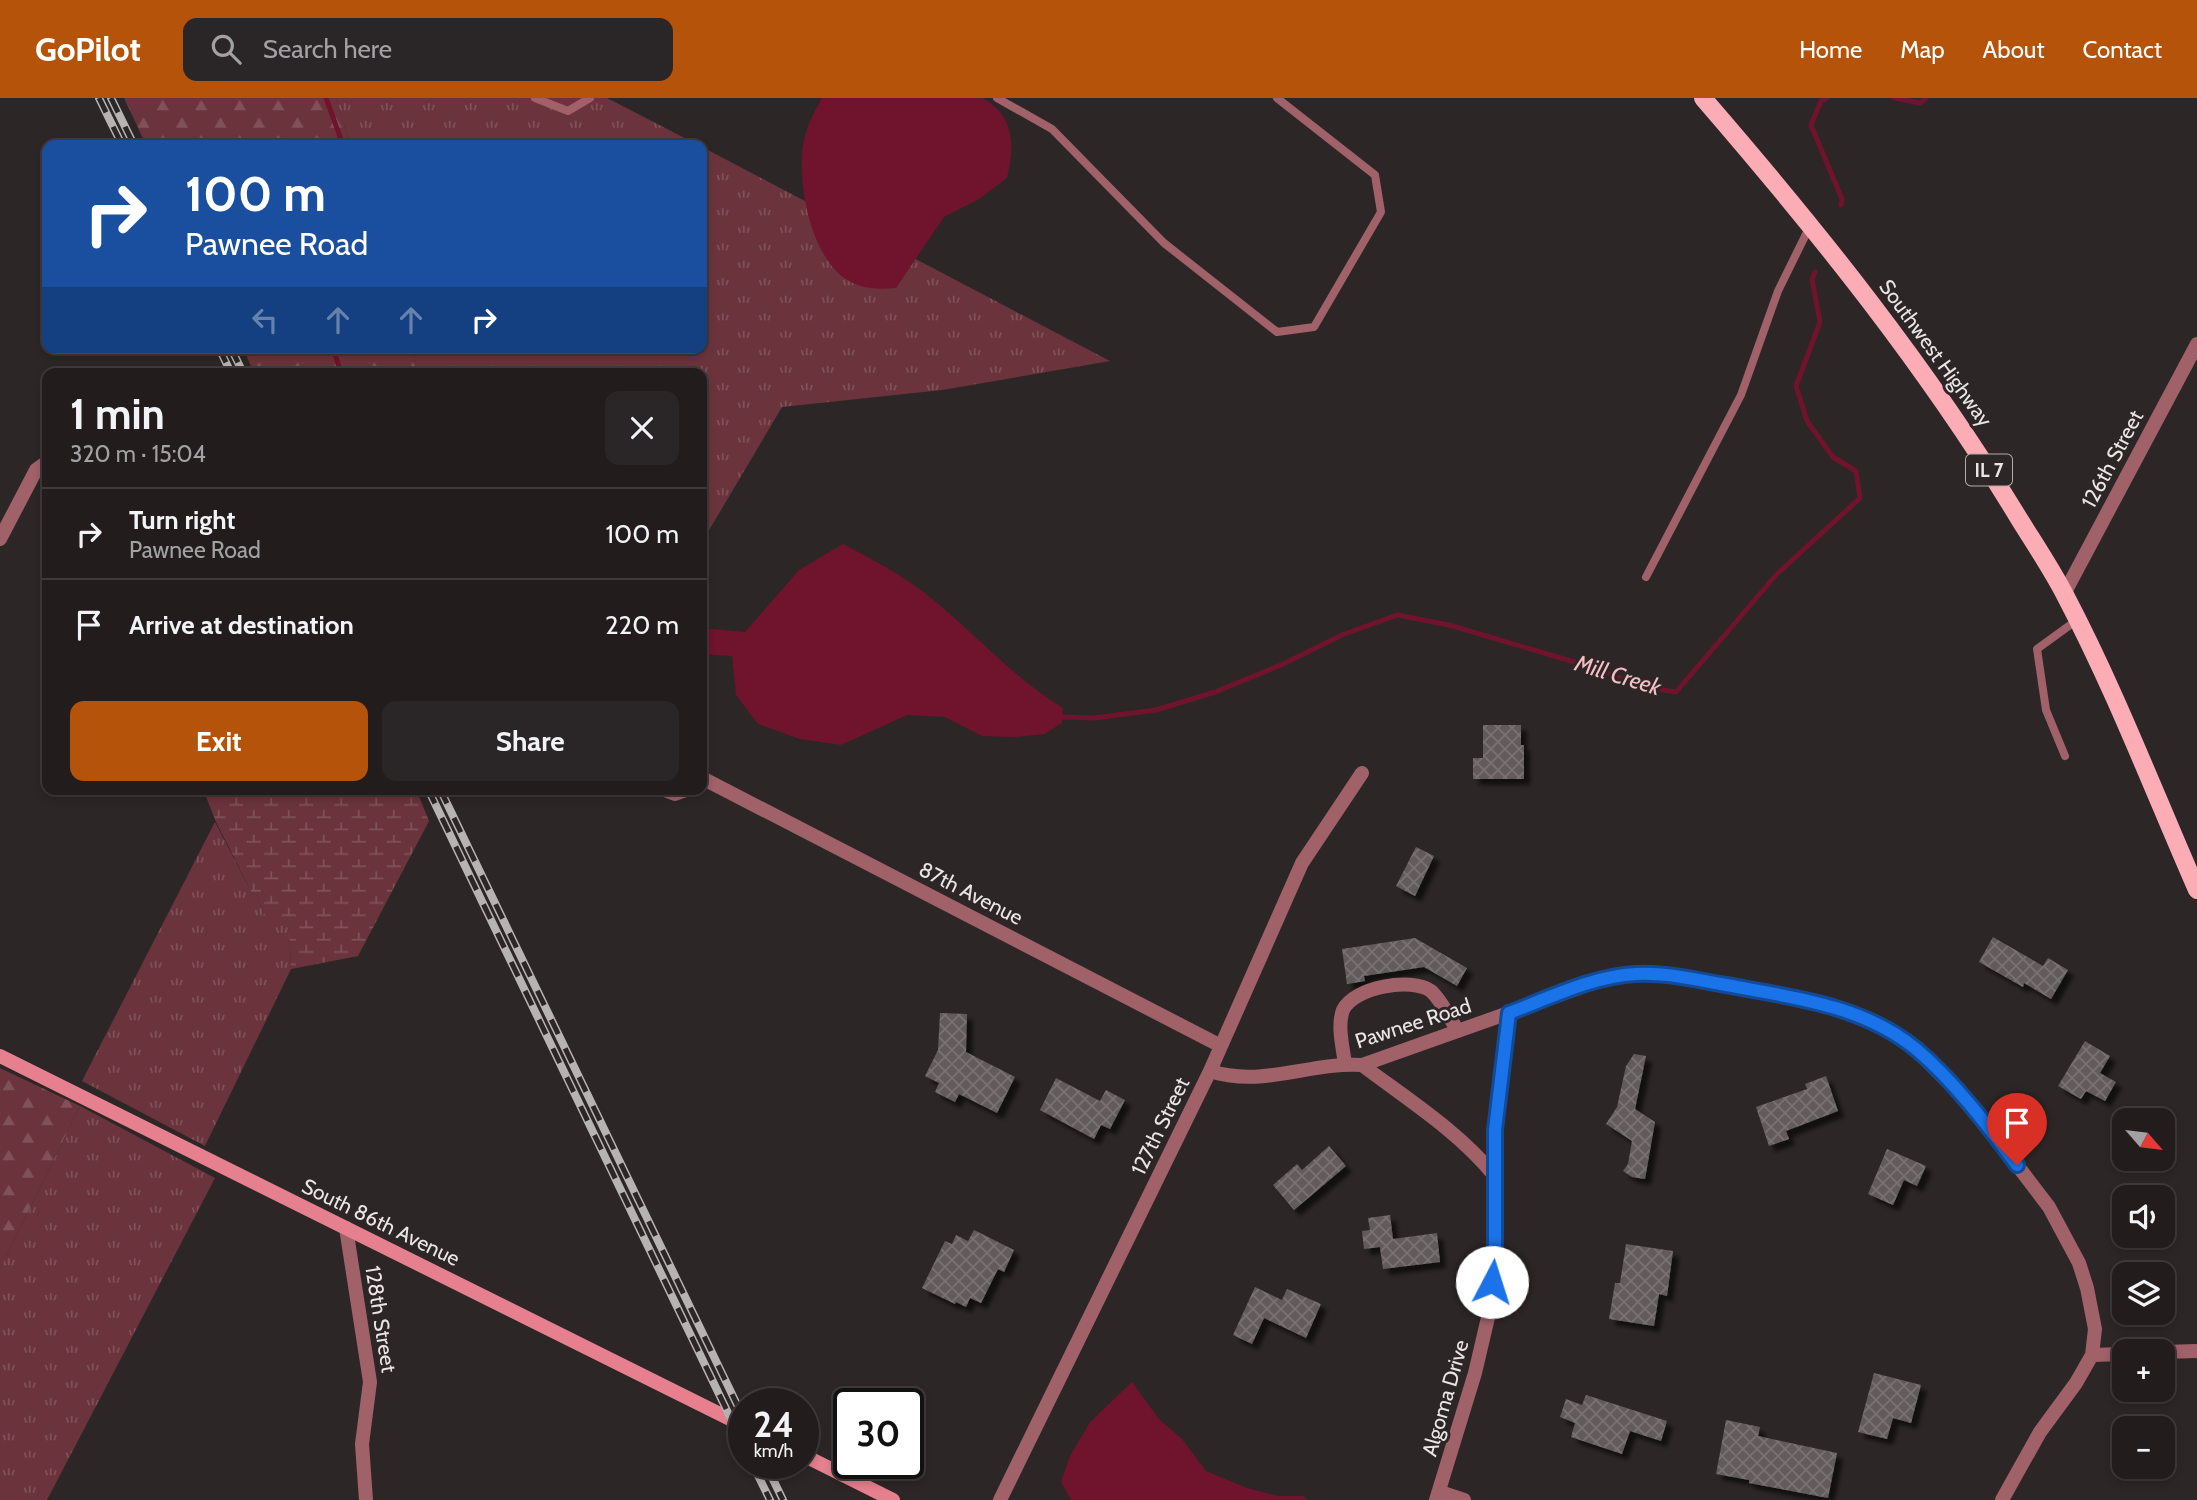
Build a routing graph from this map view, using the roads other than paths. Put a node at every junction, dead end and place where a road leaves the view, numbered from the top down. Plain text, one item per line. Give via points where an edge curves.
1 (535, 98) edge
2 (590, 98) edge
3 (997, 98) edge
4 (1277, 98) edge
5 (1703, 98) edge
6 (1811, 225) junction
7 (2197, 344) edge
8 (42, 466) edge
9 (0, 539) edge
10 (1646, 577) dead end
11 (2064, 594) junction
12 (2077, 620) junction
13 (2065, 756) dead end
14 (1362, 773) dead end
15 (707, 781) edge
16 (2197, 890) edge
17 (1509, 1013) junction
18 (1458, 1031) junction
19 (1221, 1046) junction
20 (0, 1056) edge
21 (1345, 1064) junction
22 (1362, 1065) junction
23 (1210, 1072) junction
24 (1494, 1175) junction
25 (346, 1228) junction
26 (2197, 1351) edge
27 (2175, 1352) edge
28 (2112, 1354) edge
29 (2092, 1355) junction
30 (728, 1418) edge
31 (819, 1463) edge
32 (1438, 1496) edge
33 (366, 1500) edge
34 (893, 1500) edge
35 (1000, 1500) edge
36 (1464, 1500) edge
37 (2002, 1500) edge

1 - 2 lane via 568,111
3 - 4 lane via 1052,129 1164,243 1278,332 1314,327 1381,212 1375,175
5 - 6 main road, Southwest Highway / IL 7
6 - 10 lane via 1778,291 1741,396
6 - 11 main road, Southwest Highway / IL 7 via 1882,315 1980,454
7 - 11 street, 126th Street
8 - 9 street
11 - 12 main road, Southwest Highway / IL 7
12 - 13 lane via 2037,649 2046,710
12 - 16 main road, Southwest Highway / IL 7
14 - 19 street, 127th Street via 1302,863
15 - 19 street, 87th Avenue
17 - 18 street, Pawnee Road
17 - 24 street, Algoma Drive
17 - 29 street, Pawnee Road via 1607,978 1664,974 1830,1006 1896,1034 1951,1085 2049,1207 2087,1288 2095,1329
18 - 21 street via 1431,992 1417,985 1382,986 1357,995 1343,1010
18 - 22 street, Pawnee Road
19 - 23 street, 127th Street
20 - 25 street, South 86th Avenue
21 - 22 street, Pawnee Road
21 - 23 street, Pawnee Road via 1251,1079
22 - 24 street via 1453,1135
23 - 35 street, 127th Street
24 - 32 street, Algoma Drive via 1490,1309
25 - 30 street, South 86th Avenue
25 - 33 street, 128th Street via 370,1382 362,1444
26 - 27 street
28 - 29 street
29 - 37 street via 2040,1432
31 - 34 street
32 - 36 street

